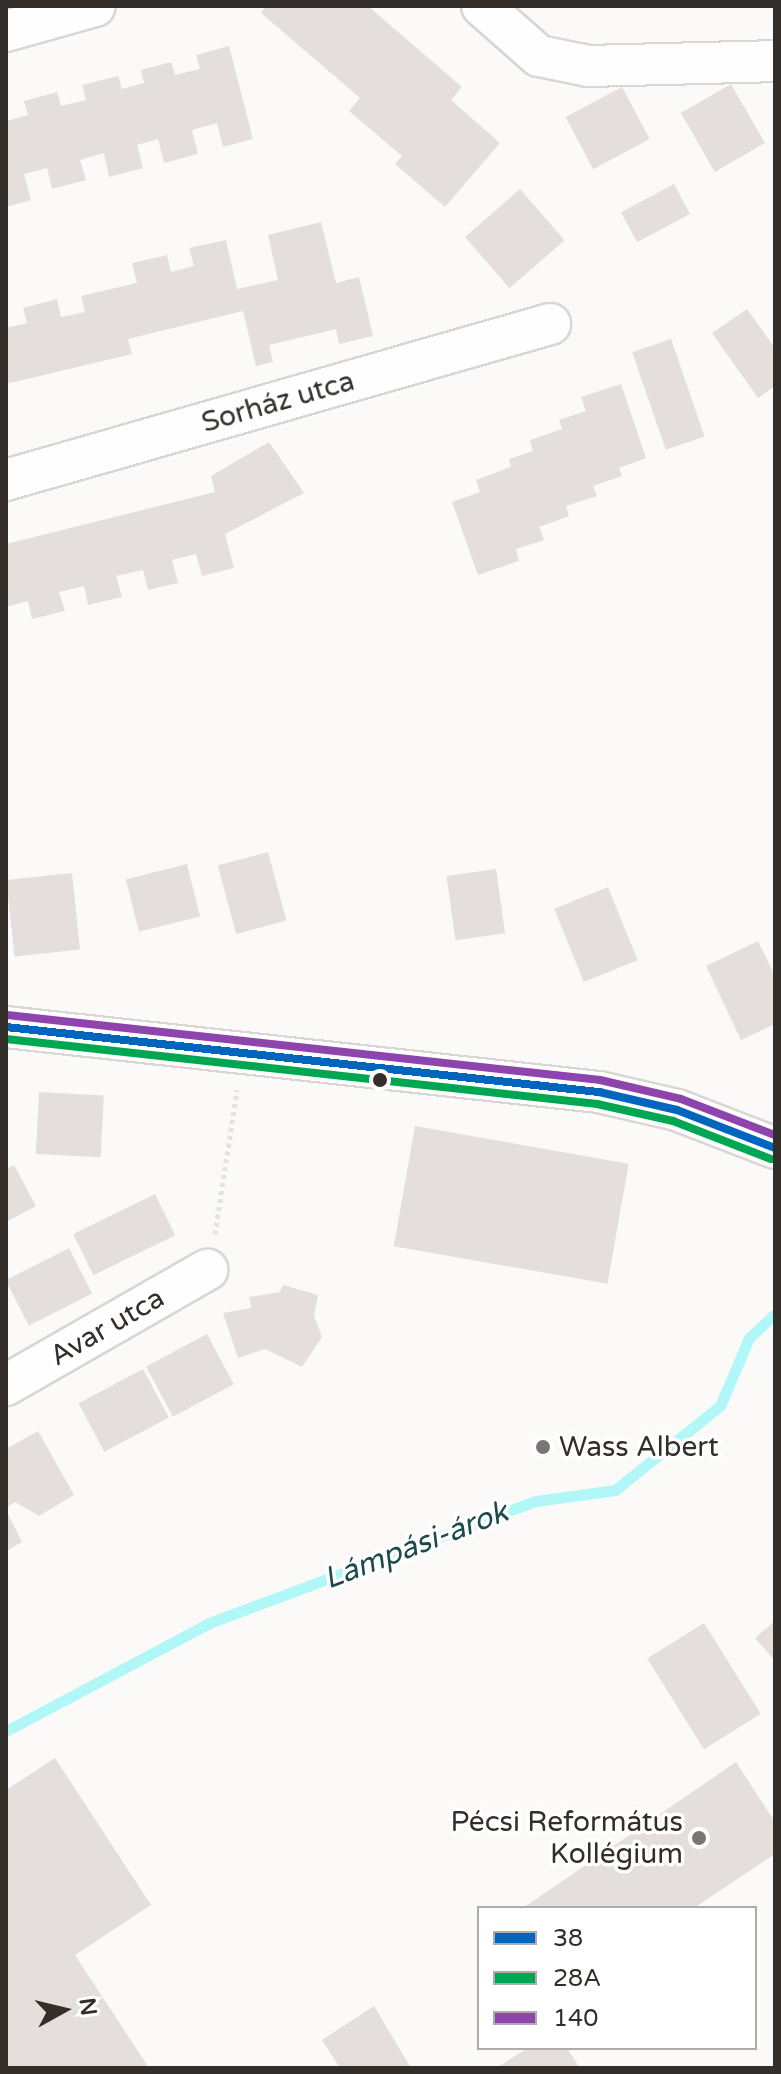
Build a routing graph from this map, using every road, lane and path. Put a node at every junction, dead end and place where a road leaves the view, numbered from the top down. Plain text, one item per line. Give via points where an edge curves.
1 (95, 6) edge
2 (482, 6) edge
3 (6, 31) edge
4 (775, 61) edge
5 (550, 324) dead end
6 (6, 480) edge
7 (6, 1027) edge
8 (240, 1053) junction
9 (775, 1148) edge
10 (207, 1270) joint
11 (6, 1385) edge

1 - 3 street
2 - 4 street via 539,56 588,66
5 - 6 street, Sorház utca
7 - 8 street
8 - 9 street via 599,1092 677,1110
8 - 10 path via 229,1170
10 - 11 street, Avar utca

